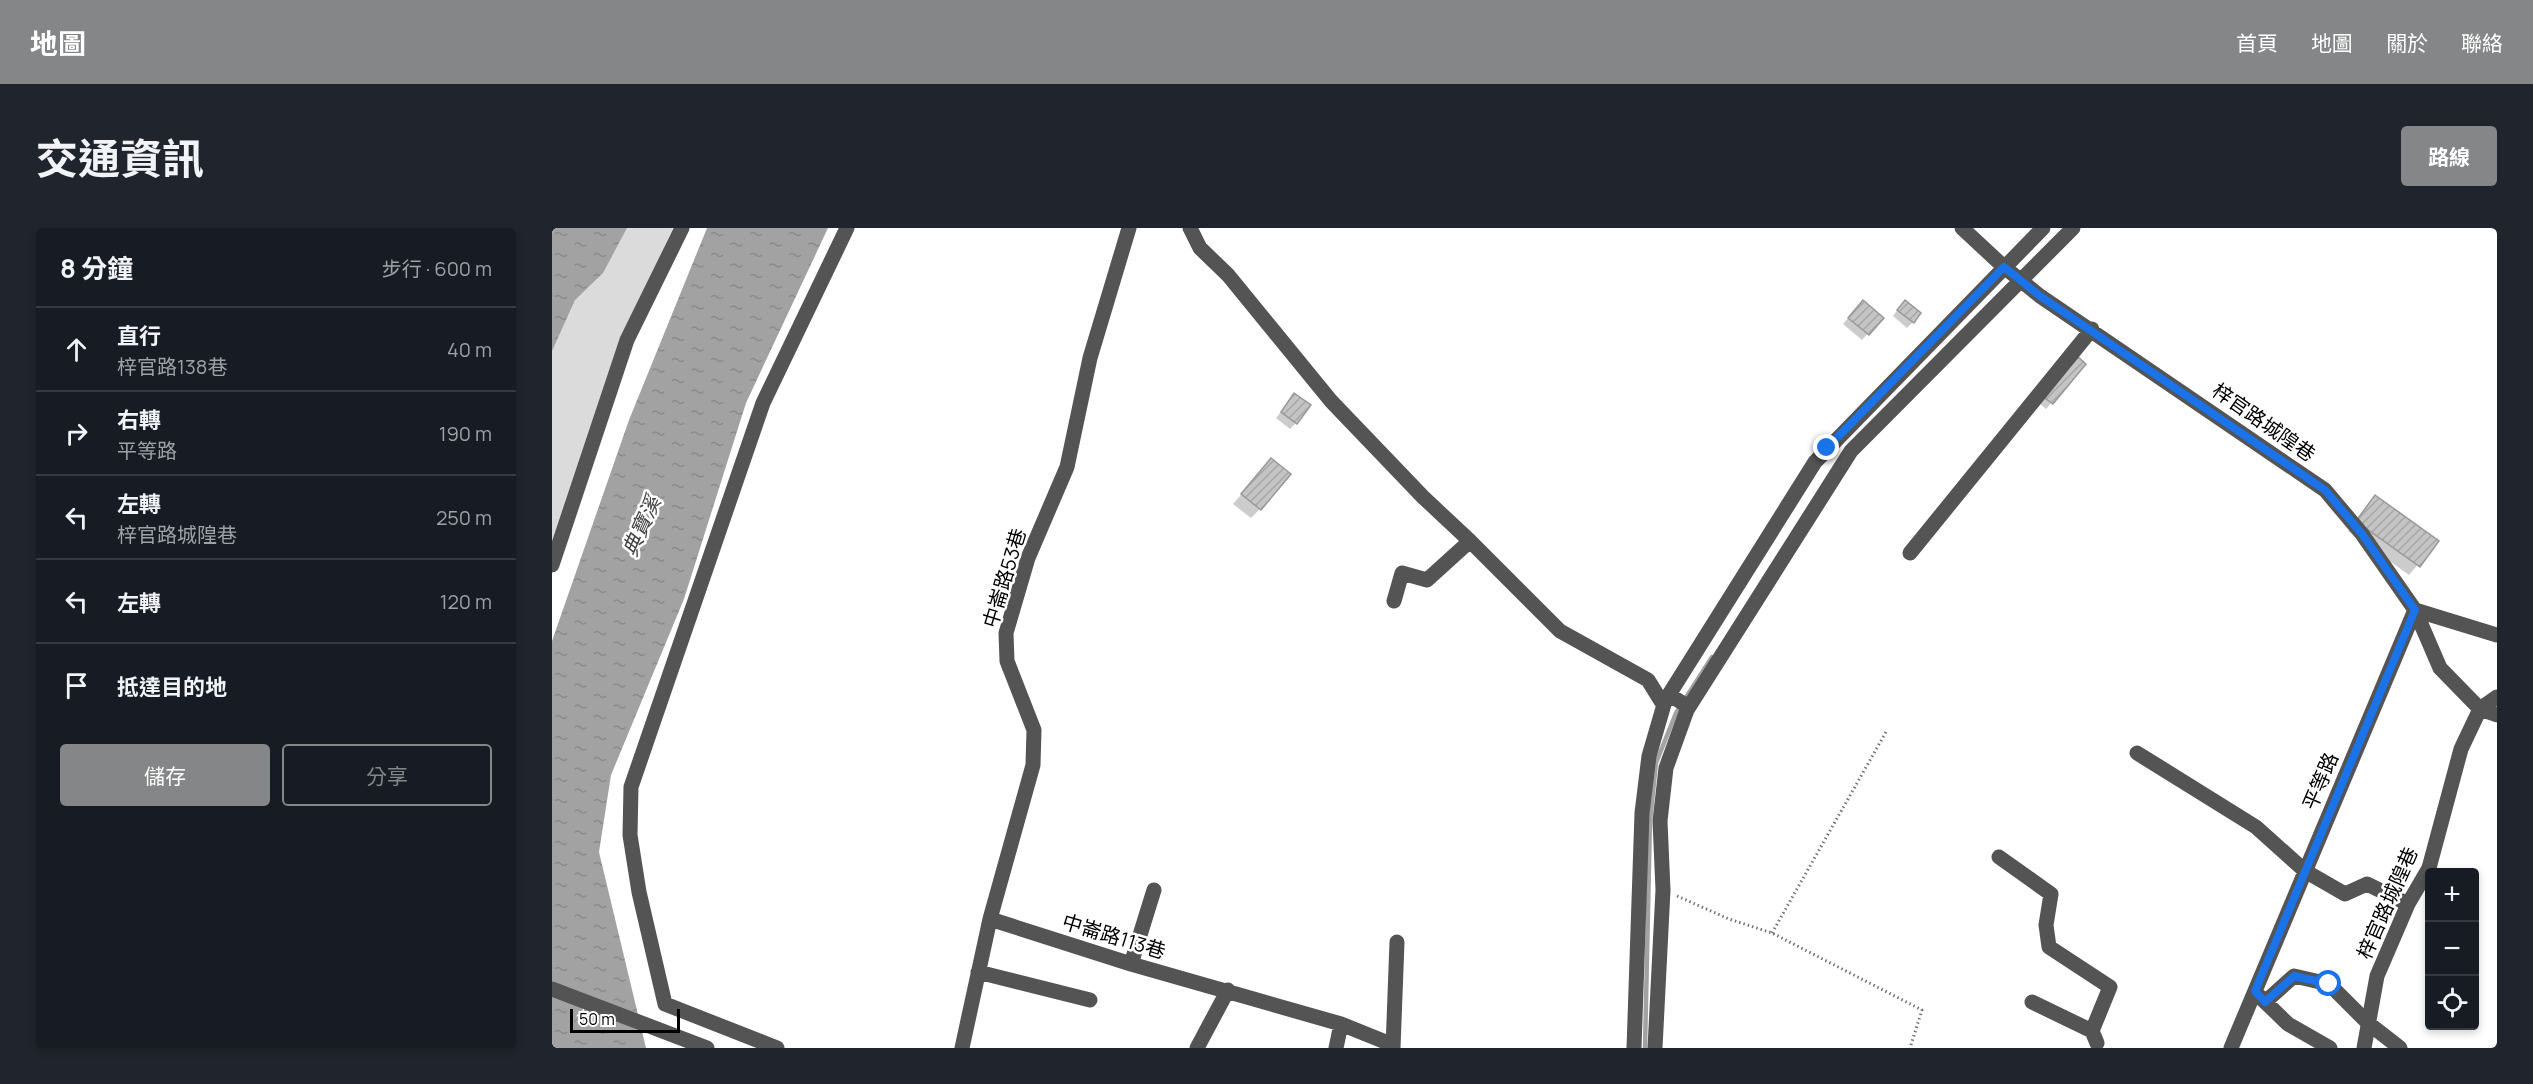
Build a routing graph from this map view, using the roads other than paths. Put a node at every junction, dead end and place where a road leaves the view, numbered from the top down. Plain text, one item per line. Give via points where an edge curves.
1 (682, 228) edge
2 (847, 228) edge
3 (1129, 228) edge
4 (1190, 228) edge
5 (1962, 228) edge
6 (2043, 228) edge
7 (2073, 228) edge
8 (2004, 267) junction
9 (2021, 280) junction
10 (2092, 329) junction
11 (1825, 469) junction
12 (1470, 541) junction
13 (1910, 553) dead end
14 (552, 565) edge
15 (1394, 601) dead end
16 (2415, 610) junction
17 (2497, 635) edge
18 (2497, 697) edge
19 (1677, 703) junction
20 (2480, 709) junction
21 (2497, 715) edge
22 (2137, 753) dead end
23 (1999, 856) dead end
24 (2305, 871) junction
25 (1154, 890) dead end
26 (2408, 904) junction
27 (990, 919) junction
28 (1397, 942) dead end
29 (1131, 964) junction
30 (978, 972) junction
31 (552, 989) edge
32 (1227, 990) junction
33 (2260, 997) junction
34 (1090, 1000) dead end
35 (2032, 1002) dead end
36 (2368, 1023) junction
37 (1341, 1024) junction
38 (2097, 1043) edge
39 (1393, 1046) edge
40 (707, 1048) edge
41 (777, 1048) edge
42 (962, 1048) edge
43 (1197, 1048) edge
44 (1336, 1048) edge
45 (1634, 1048) edge
46 (1655, 1048) edge
47 (2231, 1048) edge
48 (2330, 1048) edge
49 (2364, 1048) edge
50 (2400, 1048) edge

1 - 14 street via 627,340
2 - 41 street via 763,403 631,787 630,835 665,1004
3 - 27 street, 中崙路53巷 via 1090,358 1067,467 1028,558 1006,633 1007,661 1034,730 1033,765
4 - 12 street via 1200,248 1228,275 1331,401 1422,497
5 - 8 street, 梓官路城隍巷
6 - 8 street
7 - 9 street
8 - 9 street, 梓官路城隍巷
8 - 11 street
9 - 10 street, 梓官路城隍巷
9 - 11 street via 1851,451
10 - 13 street
10 - 16 street, 梓官路城隍巷 via 2325,490 2362,534
11 - 19 street
11 - 19 street
12 - 15 street via 1427,580 1402,573
12 - 19 street via 1560,631 1648,680 1661,700
16 - 17 street
16 - 20 street, 梓官路城隍巷 via 2440,668
16 - 24 street, 平等路
18 - 20 street, 梓官路城隍巷
19 - 45 street via 1649,756 1642,813
19 - 46 street via 1660,821 1663,890
20 - 21 street
20 - 26 street, 梓官路城隍巷 via 2461,749 2429,868
22 - 24 street via 2256,827
23 - 38 street via 2050,894 2046,925 2049,947 2110,987
24 - 26 street via 2345,894 2367,884
24 - 33 street, 平等路
25 - 29 street
26 - 36 street, 梓官路城隍巷 via 2377,976
27 - 29 street, 中崙路113巷
27 - 30 street, 中崙路53巷
28 - 39 street
29 - 32 street, 中崙路113巷
30 - 34 street
30 - 42 street, 中崙路53巷
31 - 40 street
32 - 37 street, 中崙路113巷
32 - 43 street
33 - 36 street via 2294,976 2329,984
33 - 47 street, 平等路
33 - 48 street via 2288,1024
35 - 38 street
36 - 49 street, 梓官路城隍巷
36 - 50 street
37 - 39 street, 中崙路113巷
37 - 44 street

